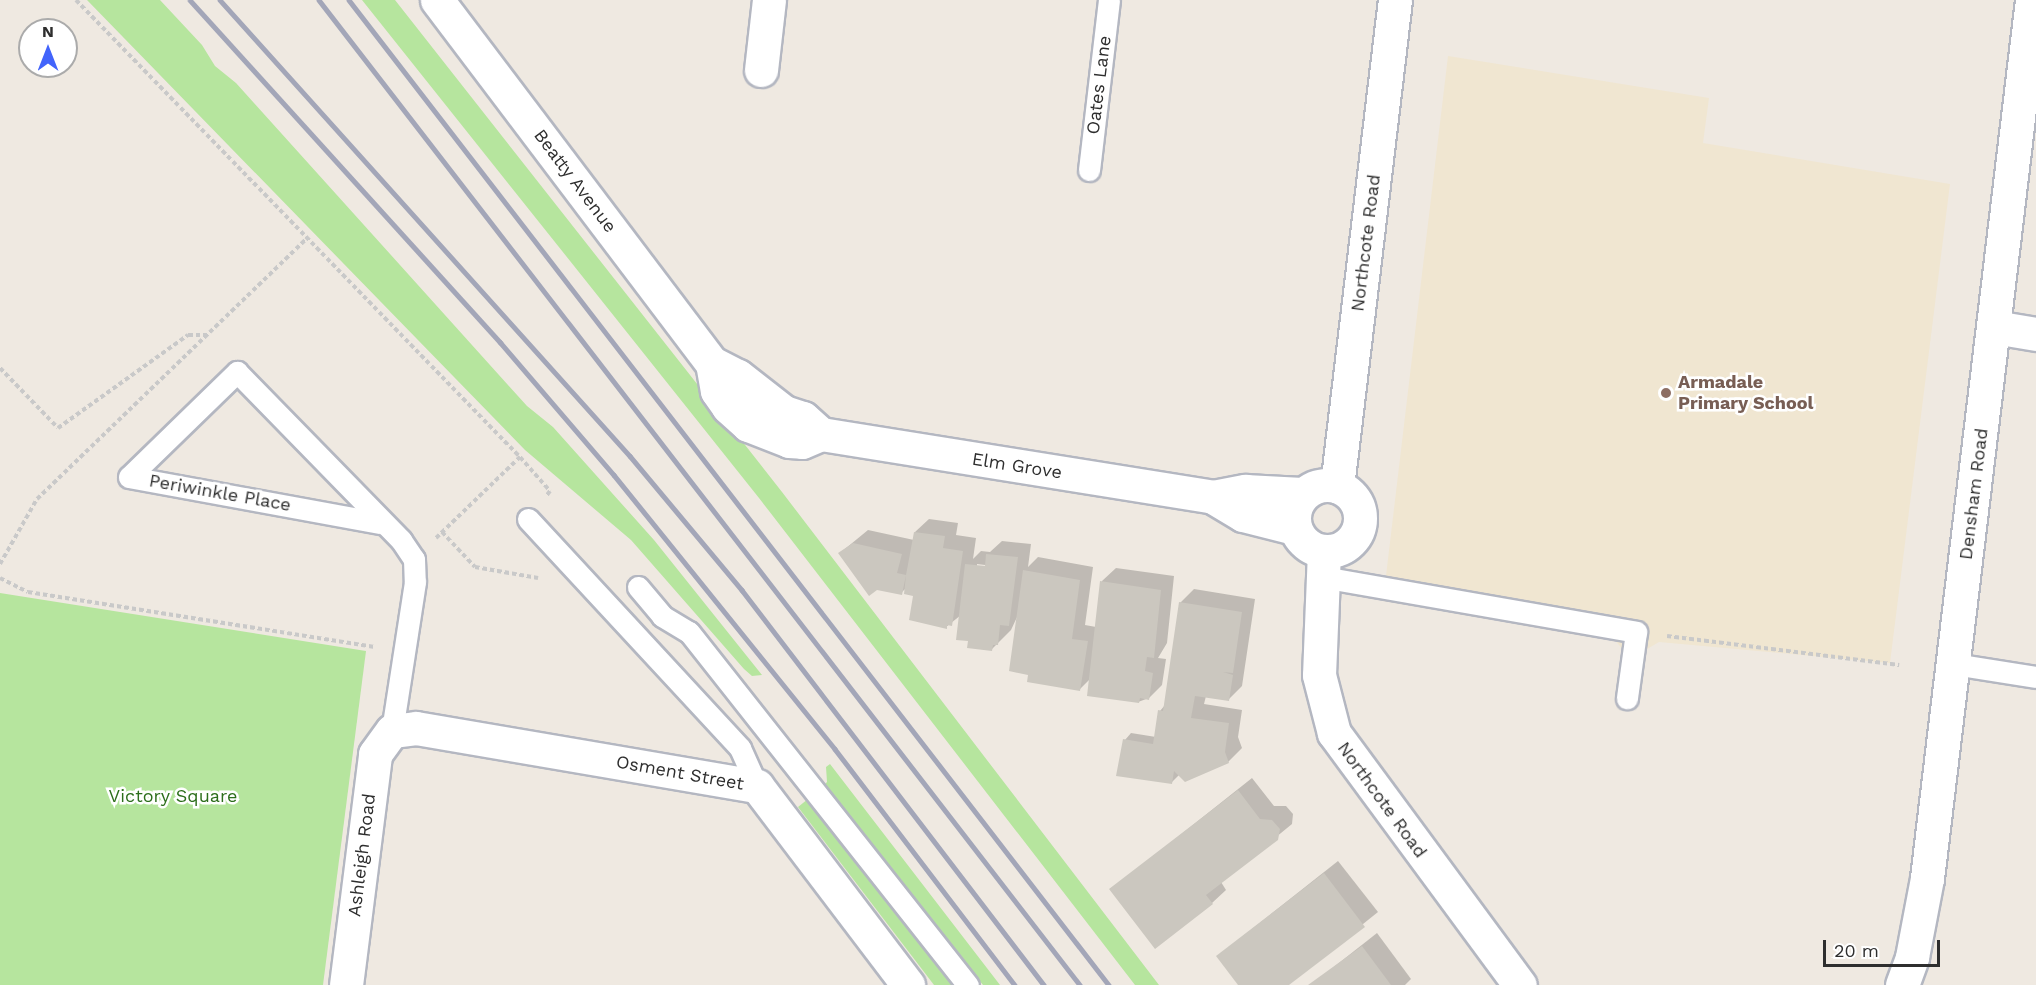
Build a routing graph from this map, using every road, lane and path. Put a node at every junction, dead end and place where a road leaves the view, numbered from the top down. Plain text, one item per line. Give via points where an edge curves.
1 (76, 0) edge
2 (437, 0) edge
3 (769, 0) edge
4 (1109, 0) edge
5 (1395, 0) edge
6 (2033, 4) edge
7 (761, 70) dead end
8 (1089, 170) dead end
9 (307, 238) junction
10 (1994, 327) junction
11 (207, 334) junction
12 (2036, 334) edge
13 (0, 368) edge
14 (757, 413) joint
15 (520, 457) junction
16 (1337, 486) junction
17 (1302, 495) junction
18 (1213, 497) junction
19 (528, 519) joint
20 (380, 523) junction
21 (1294, 528) junction
22 (442, 532) junction
23 (414, 559) junction
24 (0, 564) edge
25 (1323, 564) junction
26 (0, 578) edge
27 (548, 579) dead end
28 (638, 586) dead end
29 (662, 616) junction
30 (1636, 632) junction
31 (638, 639) junction
32 (404, 652) junction
33 (1954, 664) junction
34 (1899, 665) dead end
35 (2036, 677) edge
36 (1627, 698) dead end
37 (392, 731) junction
38 (757, 786) junction
39 (346, 985) edge
40 (908, 985) edge
41 (968, 985) edge
42 (1520, 985) edge
43 (1902, 985) edge

1 - 9 path
2 - 14 street, Beatty Avenue via 712,363 717,391 728,407
3 - 7 street
4 - 8 lane, Oates Lane
5 - 16 street, Northcote Road
6 - 10 street, Densham Road
9 - 11 path
9 - 15 path
10 - 12 street
10 - 33 street, Densham Road
11 - 13 path via 188,334 58,428
11 - 24 path via 37,499
14 - 18 street, Elm Grove via 803,418 821,434
15 - 19 path via 550,491
15 - 22 path
16 - 17 street via 1324,484
16 - 25 street via 1356,500 1360,524 1347,544
17 - 18 street, Elm Grove via 1245,491
17 - 21 street via 1295,504
18 - 21 street, Elm Grove via 1243,515
19 - 31 lane
20 - 20 lane, Periwinkle Place via 237,372 129,477 254,500
20 - 23 lane, Periwinkle Place
21 - 25 street
22 - 23 path
22 - 27 path via 475,567
23 - 32 lane via 415,582
25 - 30 lane
25 - 42 street, Northcote Road via 1319,675 1334,733
26 - 32 path via 28,592
28 - 29 lane
29 - 31 lane
29 - 41 lane via 689,632
30 - 34 path
30 - 36 lane
31 - 38 lane via 740,748
32 - 37 lane
33 - 35 lane
33 - 43 street, Densham Road via 1921,921
37 - 38 street, Osment Street via 416,728
37 - 39 street, Ashleigh Road via 379,746 373,762
38 - 40 street, Osment Street

